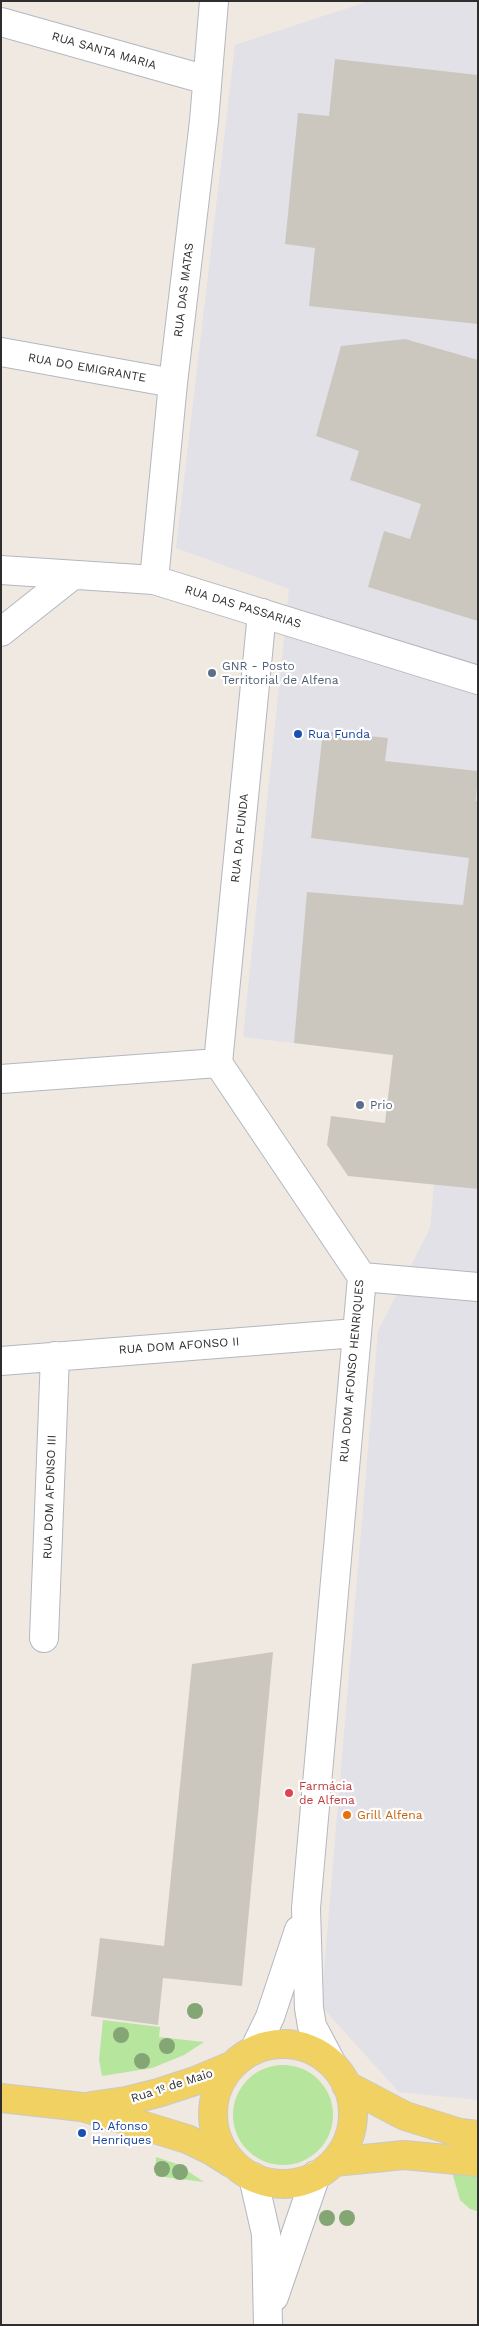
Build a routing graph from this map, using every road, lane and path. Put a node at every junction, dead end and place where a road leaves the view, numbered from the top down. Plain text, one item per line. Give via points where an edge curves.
1 (214, 1) edge
2 (1, 22) edge
3 (207, 80) junction
4 (1, 352) edge
5 (173, 384) junction
6 (1, 570) edge
7 (73, 575) junction
8 (154, 580) junction
9 (262, 613) junction
10 (1, 632) edge
11 (478, 680) edge
12 (218, 1063) junction
13 (1, 1079) edge
14 (362, 1277) junction
15 (478, 1287) edge
16 (356, 1333) junction
17 (55, 1356) junction
18 (1, 1361) edge
19 (44, 1638) dead end
20 (306, 1908) junction
21 (254, 2050) junction
22 (331, 2062) junction
23 (231, 2066) junction
24 (346, 2085) junction
25 (1, 2098) edge
26 (82, 2107) junction
27 (478, 2135) edge
28 (478, 2162) edge
29 (325, 2169) junction
30 (244, 2171) junction
31 (268, 2320) edge

1 - 3 street, RUA DAS MATAS
2 - 3 street, RUA SANTA MARIA
3 - 5 street, RUA DAS MATAS
4 - 5 street, RUA DO EMIGRANTE
5 - 8 street, RUA DAS MATAS
6 - 7 street, RUA DAS PASSARIAS
7 - 8 street, RUA DAS PASSARIAS
7 - 10 street
8 - 9 street, RUA DAS PASSARIAS
9 - 11 street, RUA DAS PASSARIAS
9 - 12 street, RUA DA FUNDA
12 - 13 street
12 - 14 street, RUA DOM AFONSO HENRIQUES
14 - 15 street
14 - 16 street, RUA DOM AFONSO HENRIQUES
16 - 17 street, RUA DOM AFONSO II
16 - 20 street, RUA DOM AFONSO HENRIQUES
17 - 18 street, RUA DOM AFONSO II
17 - 19 street, RUA DOM AFONSO III
20 - 21 street, RUA DOM AFONSO HENRIQUES via 270,2017
20 - 22 street, RUA DOM AFONSO HENRIQUES via 309,2008 312,2026
21 - 22 main road via 274,2044 294,2044
21 - 23 main road
22 - 24 main road
23 - 26 main road, Rua 1º de Maio via 158,2093
23 - 30 main road via 219,2084 213,2105 214,2127 221,2148
24 - 27 main road via 406,2116 460,2133
24 - 29 main road via 352,2105 352,2126 346,2145
25 - 26 main road, Rua 1º de Maio
26 - 30 main road, Rua 1º de Maio via 187,2139 212,2150
28 - 29 main road via 404,2155
29 - 30 main road via 296,2183 274,2183
29 - 31 street
30 - 31 street via 266,2234

